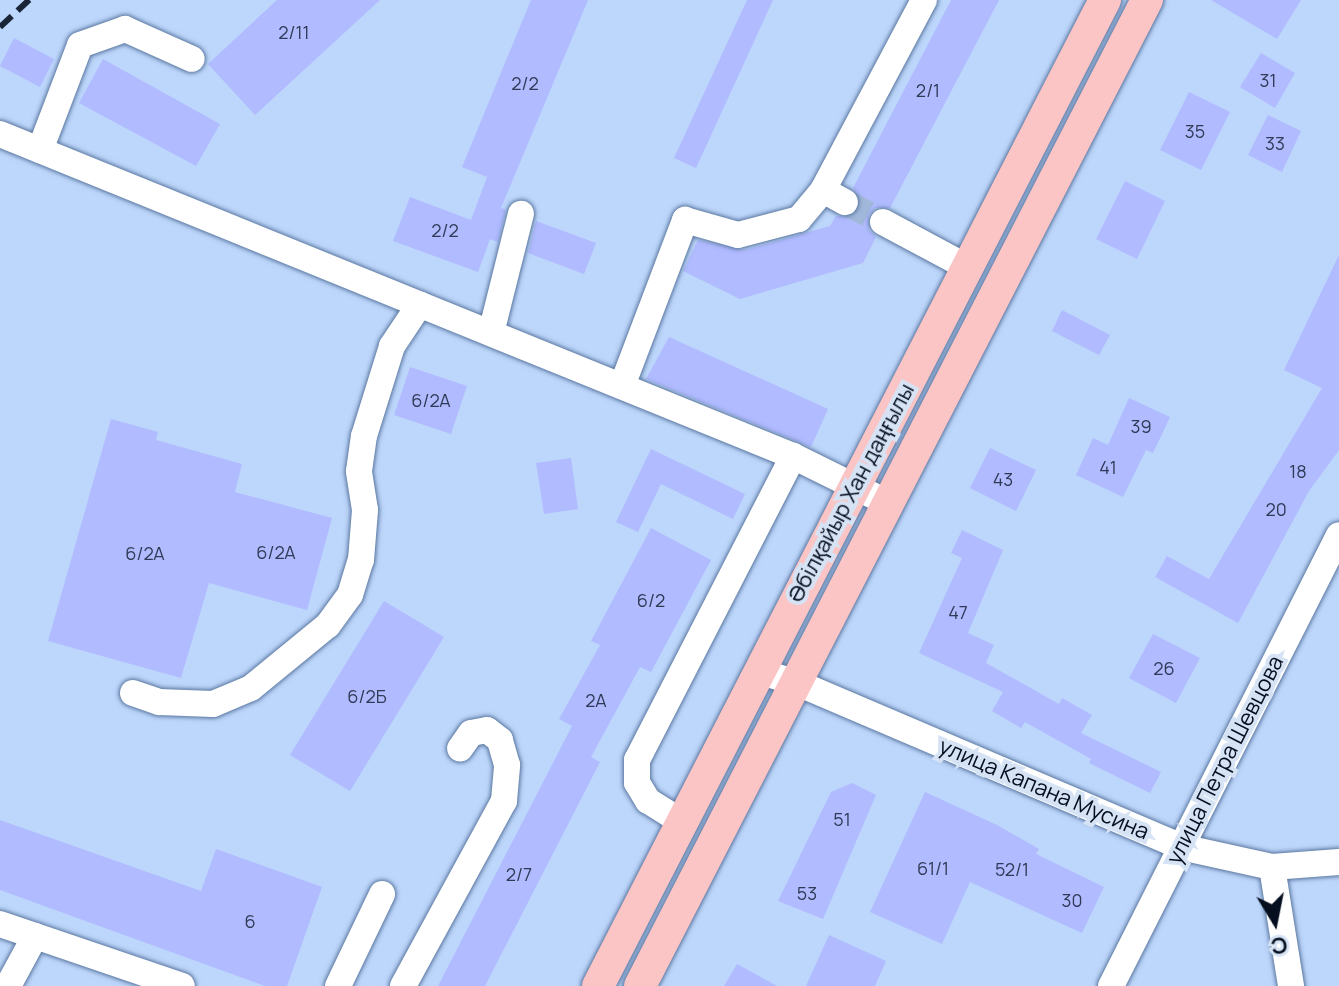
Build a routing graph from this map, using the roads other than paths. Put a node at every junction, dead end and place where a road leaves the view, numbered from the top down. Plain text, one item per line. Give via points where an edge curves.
1 (924, 0) edge
2 (1105, 0) edge
3 (1147, 0) edge
4 (192, 59) dead end
5 (0, 134) edge
6 (40, 150) junction
7 (521, 214) dead end
8 (883, 222) tunnel mouth
9 (967, 267) junction
10 (420, 304) junction
11 (491, 333) junction
12 (622, 386) junction
13 (793, 456) junction
14 (855, 486) junction
15 (888, 503) junction
16 (1339, 535) edge
17 (758, 671) junction
18 (795, 682) junction
19 (133, 693) dead end
20 (460, 749) dead end
21 (682, 822) junction
22 (1181, 847) junction
23 (1339, 862) edge
24 (1272, 867) junction
25 (382, 894) dead end
26 (0, 924) edge
27 (35, 936) junction
28 (8, 986) edge
29 (182, 986) edge
30 (338, 986) edge
31 (403, 986) edge
32 (598, 986) edge
33 (640, 986) edge
34 (1111, 986) edge
35 (1291, 986) edge

1 - 12 street via 834,196 799,219 738,235 685,220
2 - 9 main road, Әбілқайыр Хан даңғылы
3 - 15 main road, Әбілқайыр Хан даңғылы
4 - 6 street via 125,29 80,45
5 - 6 street
6 - 10 street
7 - 11 street
8 - 9 street
9 - 14 main road, Әбілқайыр Хан даңғылы
10 - 11 street
10 - 19 street via 392,346 364,436 361,560 343,605 289,662 225,699 213,704 159,702
11 - 12 street
12 - 13 street
13 - 14 street
13 - 21 street via 637,760 637,783 648,801
14 - 15 street
14 - 17 main road, Әбілқайыр Хан даңғылы
15 - 18 main road, Әбілқайыр Хан даңғылы
16 - 22 street, улица Петра Шевцова
17 - 18 street, улица Капана Мусина
17 - 21 main road, Әбілқайыр Хан даңғылы
18 - 22 street, улица Капана Мусина
18 - 33 main road, Әбілқайыр Хан даңғылы
20 - 31 street via 471,733 487,730 500,740 507,765 504,801
21 - 32 main road, Әбілқайыр Хан даңғылы
22 - 24 street, улица Капана Мусина
22 - 34 street, улица Петра Шевцова
23 - 24 street, улица Капана Мусина
24 - 35 street
25 - 30 street
26 - 27 street
27 - 28 street
27 - 29 street

